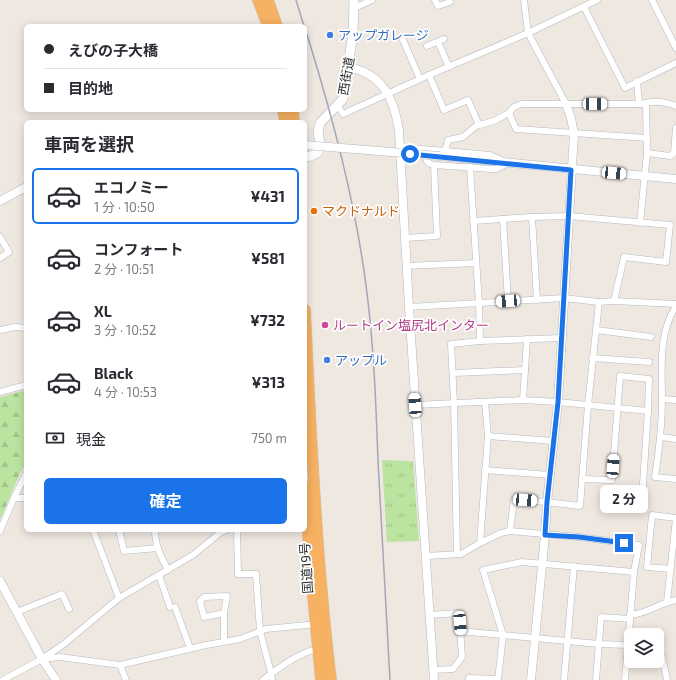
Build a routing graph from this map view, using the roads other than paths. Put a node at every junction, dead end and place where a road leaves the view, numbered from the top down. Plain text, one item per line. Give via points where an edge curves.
1 (258, 0) edge
2 (268, 0) edge
3 (372, 0) edge
4 (435, 0) edge
5 (450, 0) edge
6 (524, 0) edge
7 (597, 0) edge
8 (652, 0) edge
9 (354, 4) edge
10 (584, 7) junction
11 (267, 24) edge
12 (276, 24) edge
13 (528, 33) junction
14 (403, 40) dead end
15 (427, 46) dead end
16 (676, 48) edge
17 (676, 63) edge
18 (348, 67) junction
19 (449, 67) junction
20 (429, 75) junction
21 (420, 79) junction
22 (637, 81) junction
23 (387, 94) junction
24 (566, 104) junction
25 (639, 104) junction
26 (646, 104) junction
27 (338, 106) junction
28 (676, 106) edge
29 (509, 113) junction
30 (479, 125) junction
31 (676, 128) edge
32 (574, 134) junction
33 (647, 138) junction
34 (307, 145) edge
35 (400, 147) junction
36 (424, 149) junction
37 (647, 153) junction
38 (442, 154) junction
39 (307, 157) edge
40 (508, 163) junction
41 (434, 165) junction
42 (470, 167) junction
43 (571, 170) junction
44 (645, 176) junction
45 (676, 179) edge
46 (24, 189) edge
47 (0, 201) edge
48 (569, 216) junction
49 (532, 217) junction
50 (503, 219) junction
51 (473, 221) junction
52 (640, 223) junction
53 (0, 237) edge
54 (405, 238) junction
55 (0, 258) edge
56 (476, 263) junction
57 (406, 266) junction
58 (564, 298) junction
59 (537, 300) junction
60 (508, 301) junction
61 (614, 301) junction
62 (599, 302) junction
63 (479, 303) junction
64 (676, 305) edge
65 (408, 307) junction
66 (24, 328) edge
67 (0, 330) edge
68 (597, 330) junction
69 (651, 337) dead end
70 (561, 338) junction
71 (528, 339) junction
72 (480, 341) junction
73 (592, 358) junction
74 (650, 362) dead end
75 (525, 370) junction
76 (453, 373) junction
77 (307, 378) edge
78 (24, 386) edge
79 (0, 392) edge
80 (662, 399) junction
81 (523, 400) junction
82 (676, 400) edge
83 (454, 402) junction
84 (485, 402) junction
85 (558, 402) junction
86 (415, 405) junction
87 (588, 405) junction
88 (617, 408) junction
89 (648, 411) junction
90 (308, 415) edge
91 (488, 436) junction
92 (661, 437) junction
93 (676, 439) edge
94 (554, 441) junction
95 (485, 470) junction
96 (550, 475) junction
97 (24, 478) edge
98 (582, 479) junction
99 (676, 479) edge
100 (307, 497) edge
101 (14, 498) junction
102 (24, 498) edge
103 (642, 498) dead end
104 (547, 502) junction
105 (309, 508) edge
106 (0, 531) edge
107 (510, 531) junction
108 (94, 532) edge
109 (119, 532) edge
110 (155, 532) edge
111 (222, 532) edge
112 (237, 532) edge
113 (545, 535) junction
114 (480, 543) junction
115 (158, 548) junction
116 (456, 554) junction
117 (425, 556) junction
118 (541, 564) junction
119 (574, 566) junction
120 (671, 569) junction
121 (168, 570) junction
122 (634, 572) junction
123 (159, 575) junction
124 (0, 581) edge
125 (119, 598) junction
126 (676, 600) edge
127 (667, 602) junction
128 (69, 608) dead end
129 (17, 612) junction
130 (224, 613) junction
131 (429, 615) junction
132 (630, 617) junction
133 (319, 624) junction
134 (629, 628) edge
135 (260, 631) junction
136 (461, 633) junction
137 (503, 635) junction
138 (535, 638) junction
139 (224, 641) junction
140 (568, 641) junction
141 (599, 644) junction
142 (624, 644) edge
143 (190, 648) junction
144 (317, 649) junction
145 (42, 659) junction
146 (120, 665) junction
147 (626, 668) edge
148 (664, 668) edge
149 (433, 670) junction
150 (272, 677) edge
151 (498, 679) edge
152 (4, 680) edge
153 (56, 680) edge
154 (126, 680) edge
155 (264, 680) edge
156 (320, 680) edge
157 (331, 680) edge
158 (434, 680) edge
159 (469, 680) edge
160 (531, 680) edge
161 (564, 680) edge
162 (596, 680) edge
163 (625, 680) edge
164 (667, 680) edge

1 - 11 highway
2 - 12 highway
3 - 9 street
4 - 5 street via 438,6
6 - 13 street
7 - 10 street
8 - 16 street
9 - 18 main road, 西街道
10 - 13 street
10 - 22 street via 625,88
13 - 19 street
13 - 24 street
14 - 21 street
15 - 19 street via 441,41
17 - 22 street
18 - 23 street via 372,76
18 - 27 main road, 西街道 via 343,99
19 - 20 street
20 - 21 street
20 - 30 street via 444,110 468,100
21 - 23 street
22 - 25 street
23 - 27 street via 343,114
23 - 35 street via 396,116
24 - 25 street
24 - 29 street via 521,104
24 - 32 street via 572,118
25 - 26 street
26 - 28 street via 664,102
26 - 33 street
27 - 39 main road, 西街道 via 318,127 318,152
29 - 30 street
29 - 32 street via 516,129
30 - 38 street via 463,137 448,140
31 - 37 street via 674,153 670,156
32 - 33 street
32 - 43 street
33 - 37 street
34 - 38 street, bridge
35 - 36 street
35 - 54 street
36 - 38 street
36 - 41 street via 426,160
37 - 44 street
38 - 40 street
40 - 42 street via 496,169
40 - 43 street
41 - 42 street
41 - 54 street via 437,236
42 - 51 street
43 - 44 street
43 - 48 street
44 - 45 street
44 - 52 street
46 - 47 street
48 - 49 street
48 - 52 street
48 - 58 street
49 - 50 street
49 - 59 street
50 - 51 street
50 - 60 street
51 - 56 street
52 - 61 street via 670,225 666,262 624,257
53 - 55 street via 9,252
54 - 57 street
56 - 57 street
56 - 63 street
57 - 65 street
58 - 59 street
58 - 62 street
58 - 70 street
59 - 60 street
60 - 63 street
61 - 62 street
61 - 64 street
62 - 68 street
63 - 65 street
63 - 72 street
64 - 80 street via 663,338
65 - 86 street
66 - 67 street
68 - 69 street
68 - 73 street
70 - 71 street
70 - 85 street
71 - 72 street
71 - 75 street
72 - 76 street via 451,344
73 - 74 street
73 - 87 street
75 - 76 street
75 - 81 street
76 - 83 street
77 - 90 highway, 国道19号
78 - 79 street
80 - 82 street
80 - 92 street
81 - 84 street
81 - 85 street
83 - 84 street
83 - 86 street
83 - 116 street
84 - 91 street
85 - 87 street
85 - 94 street
86 - 117 street
87 - 88 street
87 - 98 street
88 - 89 street
88 - 89 street via 620,376 649,379
88 - 98 street via 612,480
89 - 103 street
90 - 105 highway, 国道19号
91 - 94 street
91 - 95 street
92 - 93 street
92 - 99 street via 655,477
94 - 96 street
95 - 96 street
95 - 114 street
96 - 104 street
97 - 101 street
98 - 104 street via 580,506
100 - 105 highway, 国道19号
101 - 102 street
101 - 106 street
104 - 107 street via 514,500
104 - 113 street
105 - 133 highway, 国道19号
107 - 113 street
107 - 114 street
108 - 125 street
109 - 115 street via 124,551
110 - 115 street
111 - 121 street via 193,555
112 - 135 street via 238,574 256,574
113 - 118 street
113 - 122 street via 639,545
114 - 116 street via 461,554
115 - 121 street
116 - 117 street
117 - 131 street
118 - 119 street
118 - 137 street via 522,562 483,570
118 - 138 street
119 - 122 street
119 - 140 street
120 - 120 street via 676,518 652,515 646,567
120 - 127 street
121 - 123 street
122 - 132 street
123 - 125 street
123 - 143 street
124 - 129 street
125 - 145 street
126 - 127 street
127 - 132 street
128 - 129 street via 62,594
129 - 145 street
130 - 130 street via 227,596 204,598 200,601 204,617
130 - 139 street
131 - 136 street via 459,613
131 - 149 street
132 - 134 street
132 - 141 street via 601,617
133 - 135 street
133 - 144 highway, 国道19号
133 - 157 highway, 国道19号
135 - 139 street via 240,639
135 - 150 street
136 - 137 street
136 - 149 street via 462,657 453,669
137 - 138 street
137 - 151 street
138 - 140 street
138 - 160 street
139 - 143 street
140 - 141 street
140 - 161 street
141 - 142 street
141 - 162 street
143 - 146 street
144 - 150 street via 308,651
144 - 156 highway, 国道19号
145 - 146 street via 60,657
145 - 152 street
145 - 153 street
146 - 154 street
147 - 163 street
148 - 164 street
149 - 158 street
150 - 155 street
151 - 159 street

